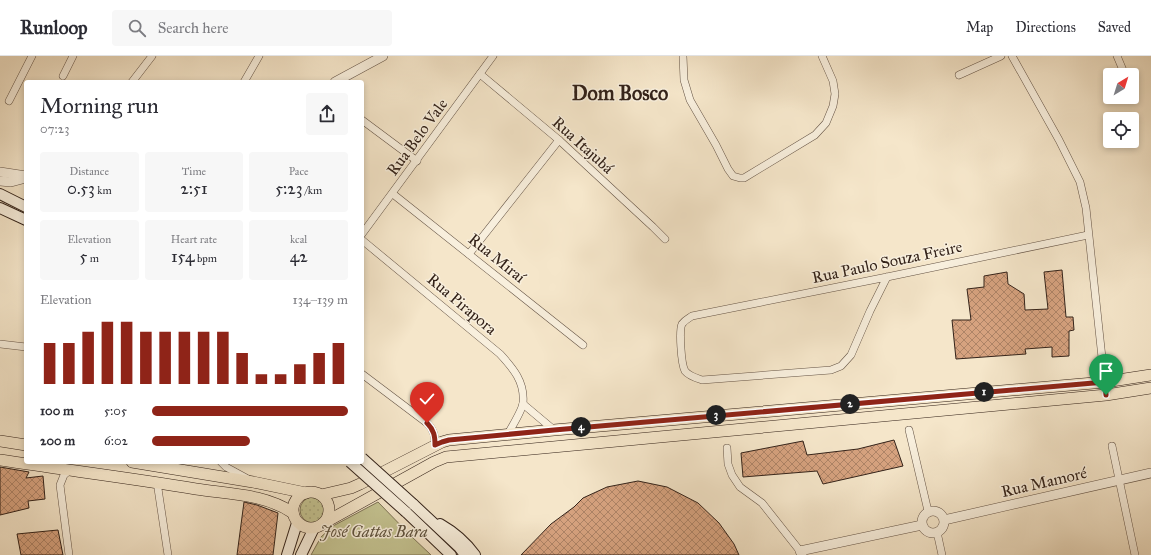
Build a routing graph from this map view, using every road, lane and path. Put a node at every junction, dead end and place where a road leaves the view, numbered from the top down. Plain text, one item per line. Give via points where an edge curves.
1 (32, 56) edge
2 (73, 56) edge
3 (152, 56) edge
4 (259, 56) edge
5 (383, 56) edge
6 (493, 56) edge
7 (683, 56) edge
8 (822, 56) edge
9 (1001, 56) edge
10 (1012, 56) edge
11 (1117, 56) edge
12 (1122, 68) edge
13 (480, 74) junction
14 (959, 75) dead end
15 (63, 76) dead end
16 (134, 80) edge
17 (245, 80) edge
18 (339, 80) edge
19 (9, 101) dead end
20 (364, 121) edge
21 (558, 140) junction
22 (417, 160) junction
23 (0, 172) edge
24 (24, 177) edge
25 (24, 178) edge
26 (0, 181) edge
27 (11, 182) junction
28 (393, 194) junction
29 (3, 196) edge
30 (24, 206) edge
31 (0, 208) edge
32 (24, 219) edge
33 (364, 231) edge
34 (1088, 235) junction
35 (665, 239) dead end
36 (364, 242) edge
37 (469, 254) junction
38 (887, 277) junction
39 (0, 344) edge
40 (582, 345) dead end
41 (24, 347) edge
42 (1151, 374) edge
43 (364, 376) edge
44 (1105, 382) junction
45 (1151, 388) edge
46 (1106, 395) junction
47 (523, 404) junction
48 (554, 430) junction
49 (909, 430) dead end
50 (508, 434) junction
51 (0, 441) edge
52 (24, 445) edge
53 (435, 445) junction
54 (1112, 446) dead end
55 (727, 448) dead end
56 (0, 460) edge
57 (364, 460) edge
58 (24, 463) edge
59 (28, 464) edge
60 (144, 464) edge
61 (223, 464) edge
62 (352, 464) edge
63 (70, 470) junction
64 (1151, 473) edge
65 (1120, 480) junction
66 (157, 482) junction
67 (253, 482) junction
68 (306, 492) junction
69 (321, 495) junction
70 (928, 512) junction
71 (425, 515) junction
72 (295, 518) junction
73 (944, 520) junction
74 (324, 523) junction
75 (922, 525) junction
76 (314, 528) junction
77 (937, 532) junction
78 (801, 553) edge
79 (70, 555) edge
80 (168, 555) edge
81 (287, 555) edge
82 (302, 555) edge
83 (451, 555) edge
84 (465, 555) edge
85 (475, 555) edge
86 (942, 555) edge
87 (1136, 555) edge

1 - 19 street
2 - 15 street
3 - 16 street
4 - 17 street
5 - 18 street
6 - 13 street, Rua Belo Vale
7 - 8 street via 684,80 690,100 728,169 733,176 740,178 815,135 826,123 835,94
9 - 14 street
10 - 34 street via 1080,182 1086,208
11 - 12 street
13 - 21 street, Rua Itajubá
13 - 22 street, Rua Belo Vale
20 - 22 street
21 - 35 street, Rua Itajubá
21 - 37 street
22 - 28 street, Rua Belo Vale
23 - 24 street
25 - 27 street
26 - 27 street
27 - 29 street via 4,189
28 - 33 street, Rua Belo Vale
28 - 37 street, Rua Miraí
29 - 30 main road
31 - 32 main road
34 - 38 street, Rua Paulo Souza Freire
34 - 44 street
36 - 47 street, Rua Pirapora via 500,354 520,380
37 - 40 street, Rua Miraí
38 - 38 street, Rua Paulo Souza Freire via 692,316 682,324 680,332 685,371 702,380 714,380 831,370 841,366 851,355
39 - 41 street
42 - 44 main road
43 - 53 street via 427,423 435,436
44 - 46 street
44 - 48 main road
45 - 46 main road
46 - 74 main road via 446,457
47 - 48 street
47 - 50 street
48 - 50 main road
49 - 70 street
50 - 53 main road via 449,440
51 - 52 main road
53 - 69 main road via 351,488
54 - 65 street
55 - 78 street via 728,464 740,487 762,503
56 - 58 main road
57 - 71 main road, bridge
59 - 63 main road
60 - 67 main road
61 - 67 street
62 - 83 main road, bridge
63 - 66 main road
63 - 79 street via 64,475 60,485
64 - 65 street, Rua Mamoré
65 - 73 street, Rua Mamoré
65 - 87 street
66 - 72 main road via 264,500 284,507
66 - 80 street
67 - 68 main road
68 - 69 main road
68 - 72 main road via 294,503
69 - 74 main road via 329,508
70 - 73 street via 939,512
70 - 75 street via 923,516
71 - 84 main road
71 - 85 main road via 453,532
72 - 76 main road via 302,526
72 - 81 main road
73 - 77 street via 942,529
74 - 76 main road
75 - 77 street via 929,532
75 - 78 street
76 - 82 main road
77 - 86 street

